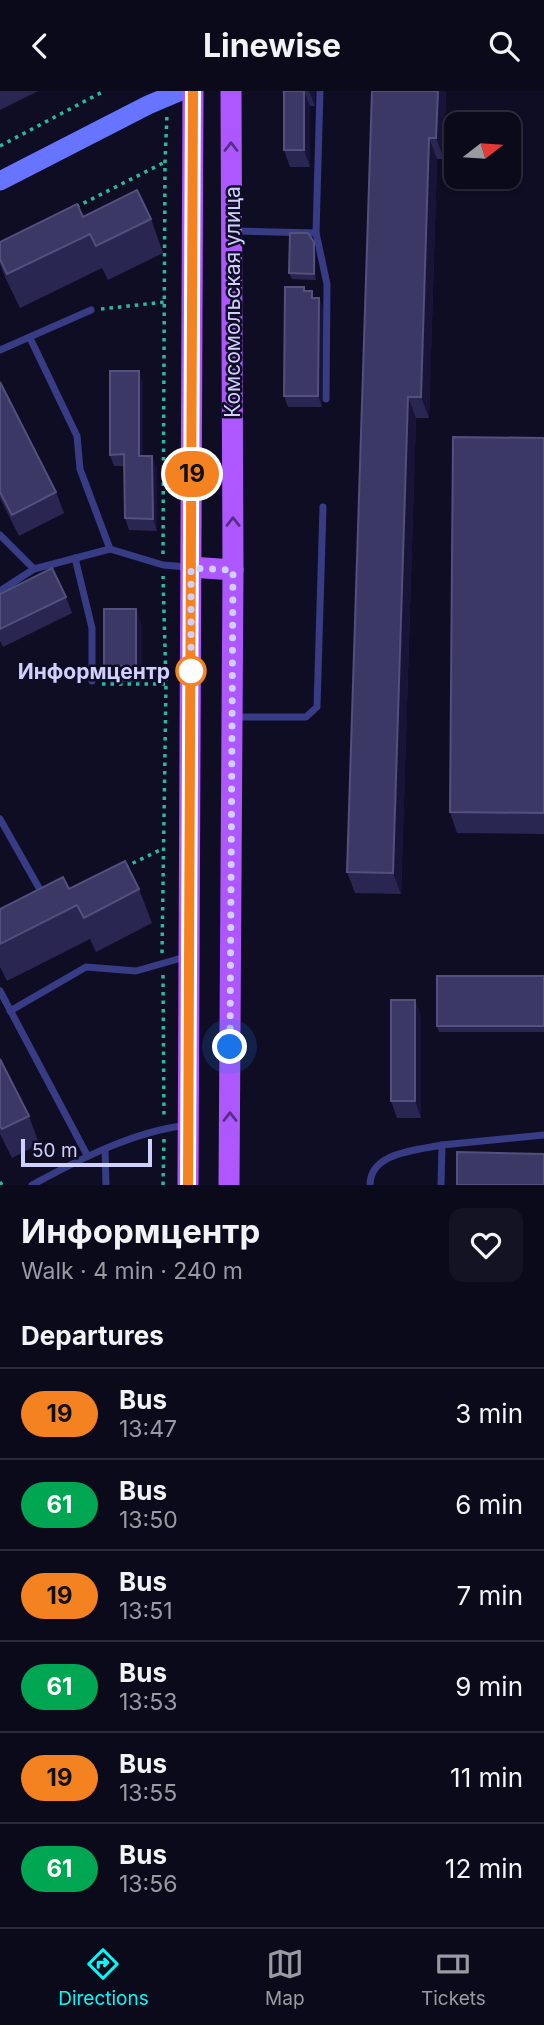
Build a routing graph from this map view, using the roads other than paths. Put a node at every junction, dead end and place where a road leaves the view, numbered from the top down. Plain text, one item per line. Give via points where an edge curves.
1 (193, 91) edge
2 (231, 91) edge
3 (320, 91) edge
4 (174, 94) edge
5 (0, 181) edge
6 (231, 230) junction
7 (316, 233) junction
8 (91, 310) road end
9 (30, 338) junction
10 (0, 350) edge
11 (326, 399) dead end
12 (323, 507) dead end
13 (0, 535) edge
14 (110, 549) junction
15 (75, 558) junction
16 (191, 568) junction
17 (34, 569) junction
18 (233, 570) junction
19 (0, 591) edge
20 (92, 681) road end
21 (232, 717) junction
22 (0, 819) edge
23 (47, 904) edge
24 (189, 955) junction
25 (0, 991) edge
26 (10, 1010) junction
27 (188, 1125) junction
28 (544, 1135) edge
29 (442, 1145) junction
30 (105, 1149) junction
31 (87, 1156) junction
32 (32, 1185) edge
33 (106, 1185) edge
34 (188, 1185) edge
35 (229, 1185) edge
36 (370, 1185) edge
37 (441, 1185) edge

1 - 16 main road, Комсомольская улица
6 -> 2 main road, Комсомольская улица
3 - 7 lane
4 - 5 street
6 - 7 lane
18 -> 6 main road, Комсомольская улица
7 - 11 lane via 327,284
8 - 9 lane
9 - 10 lane
9 - 14 lane via 77,436 80,469
12 - 21 lane via 317,707 306,717
13 - 17 lane
14 - 15 lane
14 - 16 lane
15 - 17 lane
15 - 20 lane via 92,628
16 - 18 main road
16 - 24 main road, Комсомольская улица
17 - 19 lane
18 - 21 main road, Комсомольская улица
35 -> 21 main road, Комсомольская улица
22 - 23 lane
24 - 26 lane via 136,971 86,967
24 - 27 main road, Комсомольская улица
25 - 26 lane
26 - 31 lane
27 - 30 lane via 164,1128
27 - 34 main road, Комсомольская улица
28 - 29 lane
29 - 36 lane via 382,1161 370,1176
29 - 37 lane
30 - 31 lane
30 - 33 lane
31 - 32 lane

